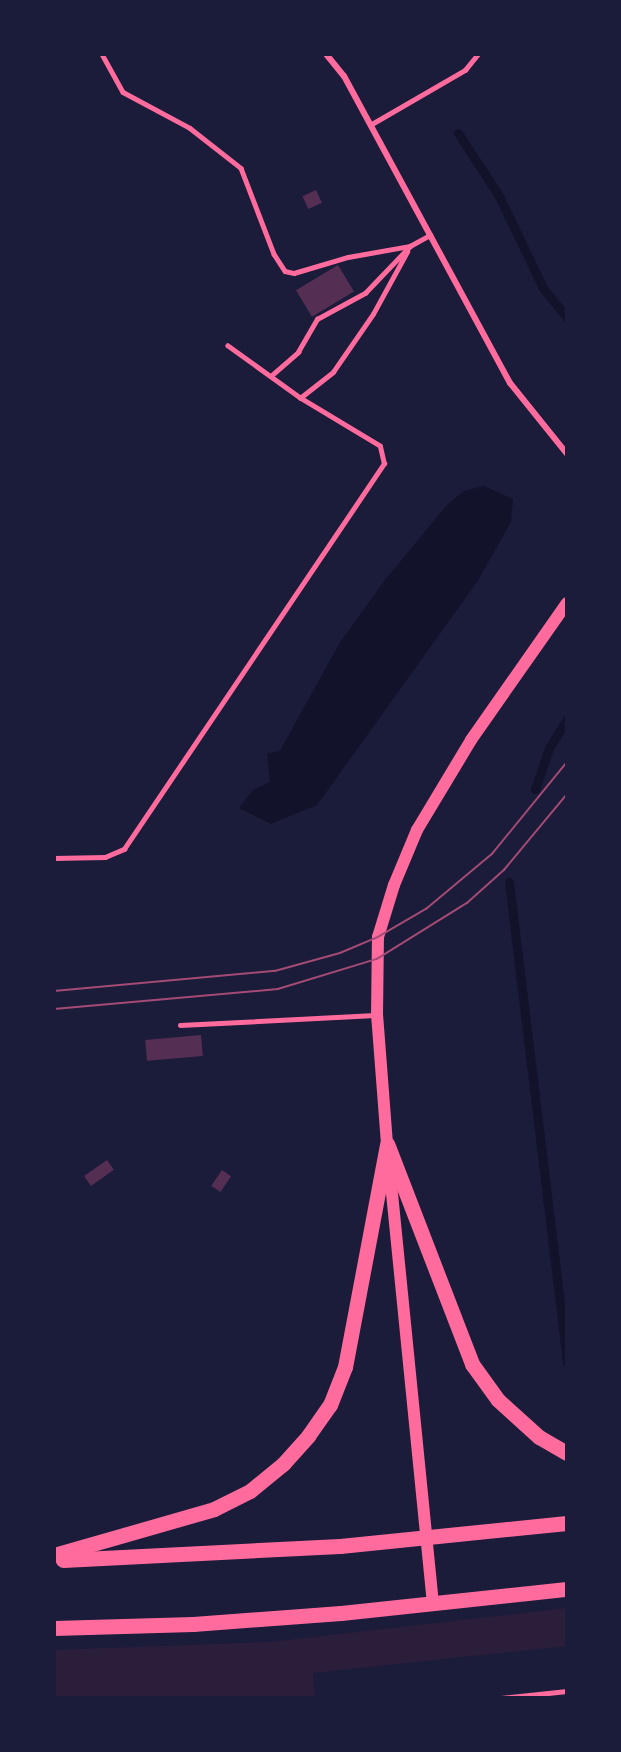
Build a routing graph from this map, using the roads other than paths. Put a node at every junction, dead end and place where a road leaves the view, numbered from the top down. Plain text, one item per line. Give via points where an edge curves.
1 (102, 54) edge
2 (326, 54) edge
3 (478, 54) edge
4 (370, 125) junction
5 (430, 235) junction
6 (410, 246) junction
7 (228, 346) dead end
8 (272, 375) junction
9 (300, 398) junction
10 (567, 454) edge
11 (567, 603) edge
12 (54, 858) edge
13 (378, 1014) junction
14 (180, 1025) dead end
15 (387, 1144) junction
16 (567, 1454) edge
17 (567, 1523) edge
18 (427, 1539) junction
19 (54, 1558) edge
20 (567, 1589) edge
21 (433, 1604) junction
22 (54, 1628) edge
23 (567, 1691) edge
24 (501, 1698) edge

1 - 6 lane via 123,92 190,128 241,168 282,267 294,273 348,257
2 - 4 street via 344,76
3 - 4 lane via 465,69
4 - 5 street
5 - 6 lane
5 - 10 street via 510,383
6 - 8 lane via 365,294 317,319 298,352
6 - 9 lane via 373,314 333,372
7 - 8 lane
8 - 9 lane
9 - 12 lane via 380,446 384,464 124,849 105,857
11 - 13 main road via 471,740 417,830 378,937
13 - 14 lane
13 - 15 main road
15 - 16 main road via 472,1364 498,1400 539,1437
15 - 18 main road
15 - 19 main road via 345,1367 330,1405 308,1436 283,1464 250,1491 214,1509
17 - 18 main road
18 - 19 main road via 251,1553
18 - 21 main road
20 - 21 main road
21 - 22 main road via 193,1624
23 - 24 lane

